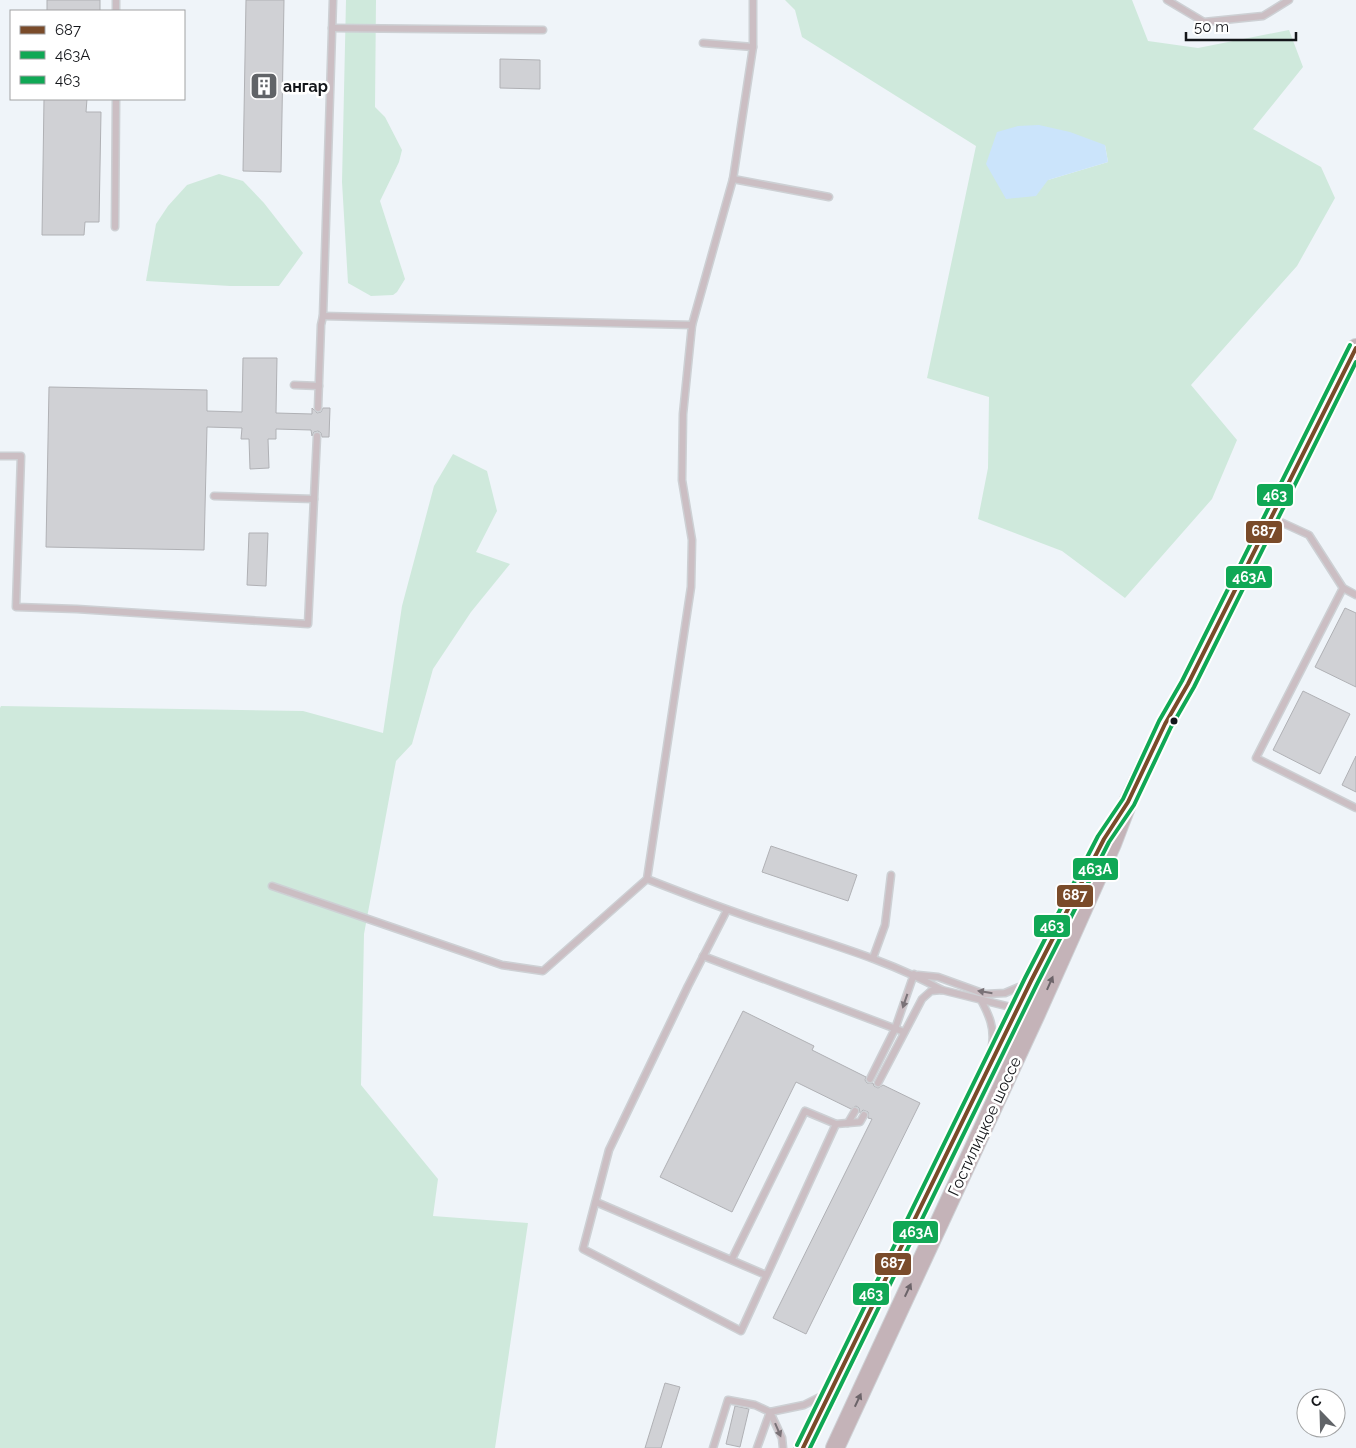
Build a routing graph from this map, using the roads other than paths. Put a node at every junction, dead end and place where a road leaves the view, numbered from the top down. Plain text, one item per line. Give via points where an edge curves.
1 (333, 0) edge
2 (753, 0) edge
3 (1167, 0) edge
4 (1289, 0) edge
5 (332, 28) junction
6 (543, 30) dead end
7 (703, 43) dead end
8 (752, 47) junction
9 (116, 100) edge
10 (733, 179) junction
11 (829, 197) dead end
12 (115, 227) dead end
13 (323, 316) junction
14 (692, 325) junction
15 (1356, 348) edge
16 (294, 385) dead end
17 (319, 386) junction
18 (318, 408) dead end
19 (317, 436) dead end
20 (0, 456) edge
21 (214, 496) dead end
22 (314, 500) junction
23 (1271, 518) junction
24 (1343, 588) junction
25 (1356, 595) edge
26 (1128, 802) junction
27 (1356, 808) edge
28 (891, 875) dead end
29 (648, 879) junction
30 (272, 886) dead end
31 (727, 910) junction
32 (702, 956) junction
33 (873, 958) junction
34 (914, 974) junction
35 (1031, 981) junction
36 (942, 990) junction
37 (981, 1000) junction
38 (1018, 1009) junction
39 (1036, 1014) junction
40 (895, 1028) junction
41 (904, 1032) junction
42 (988, 1070) junction
43 (870, 1079) dead end
44 (878, 1083) dead end
45 (855, 1111) dead end
46 (864, 1115) dead end
47 (848, 1123) junction
48 (836, 1124) junction
49 (596, 1202) junction
50 (732, 1259) junction
51 (766, 1275) junction
52 (832, 1391) junction
53 (770, 1412) junction
54 (713, 1448) edge
55 (757, 1448) edge
56 (783, 1448) edge
57 (803, 1448) edge
58 (836, 1448) edge

1 - 5 lane
2 - 8 lane
3 - 4 lane via 1204,22 1263,16
5 - 6 lane
5 - 13 lane
7 - 8 lane
8 - 10 lane
9 - 12 lane
10 - 11 lane
10 - 14 lane
13 - 14 lane
13 - 17 lane
14 - 29 lane via 683,414 682,480 692,540 691,587
15 - 23 main road, Гостилицкое шоссе
16 - 17 lane
17 - 18 lane
19 - 22 lane
20 - 22 lane via 21,456 16,607 308,624
21 - 22 lane
23 - 24 lane via 1309,535
23 - 26 main road, Гостилицкое шоссе
24 - 25 lane
24 - 27 lane via 1256,758
26 - 35 main road, Гостилицкое шоссе via 1104,839
39 -> 26 main road, Гостилицкое шоссе
28 - 33 lane via 885,925
29 - 30 lane via 543,971 502,965
29 - 31 lane
31 - 32 lane
31 - 33 lane
32 - 40 lane
32 - 49 lane via 609,1150
33 - 34 lane
35 -> 34 lane via 1005,993 985,994 938,977
34 - 36 lane
34 -> 40 lane
35 - 38 main road, Гостилицкое шоссе
36 - 37 lane
36 - 41 lane via 931,991 922,999
37 - 38 lane
37 - 42 lane via 992,1022
38 - 39 lane
38 - 42 main road, Гостилицкое шоссе
58 -> 39 main road, Гостилицкое шоссе
40 - 41 lane
40 - 43 lane
41 - 44 lane
42 - 52 main road, Гостилицкое шоссе
45 - 47 lane
46 - 47 lane via 860,1122
47 - 48 lane
48 - 50 lane via 805,1110
48 - 51 lane
49 - 50 lane
49 - 51 lane via 583,1249 741,1331
50 - 51 lane
52 - 53 lane via 804,1405
52 - 57 main road, Гостилицкое шоссе
53 - 54 lane via 755,1405 728,1400
53 - 55 lane
53 -> 56 lane

